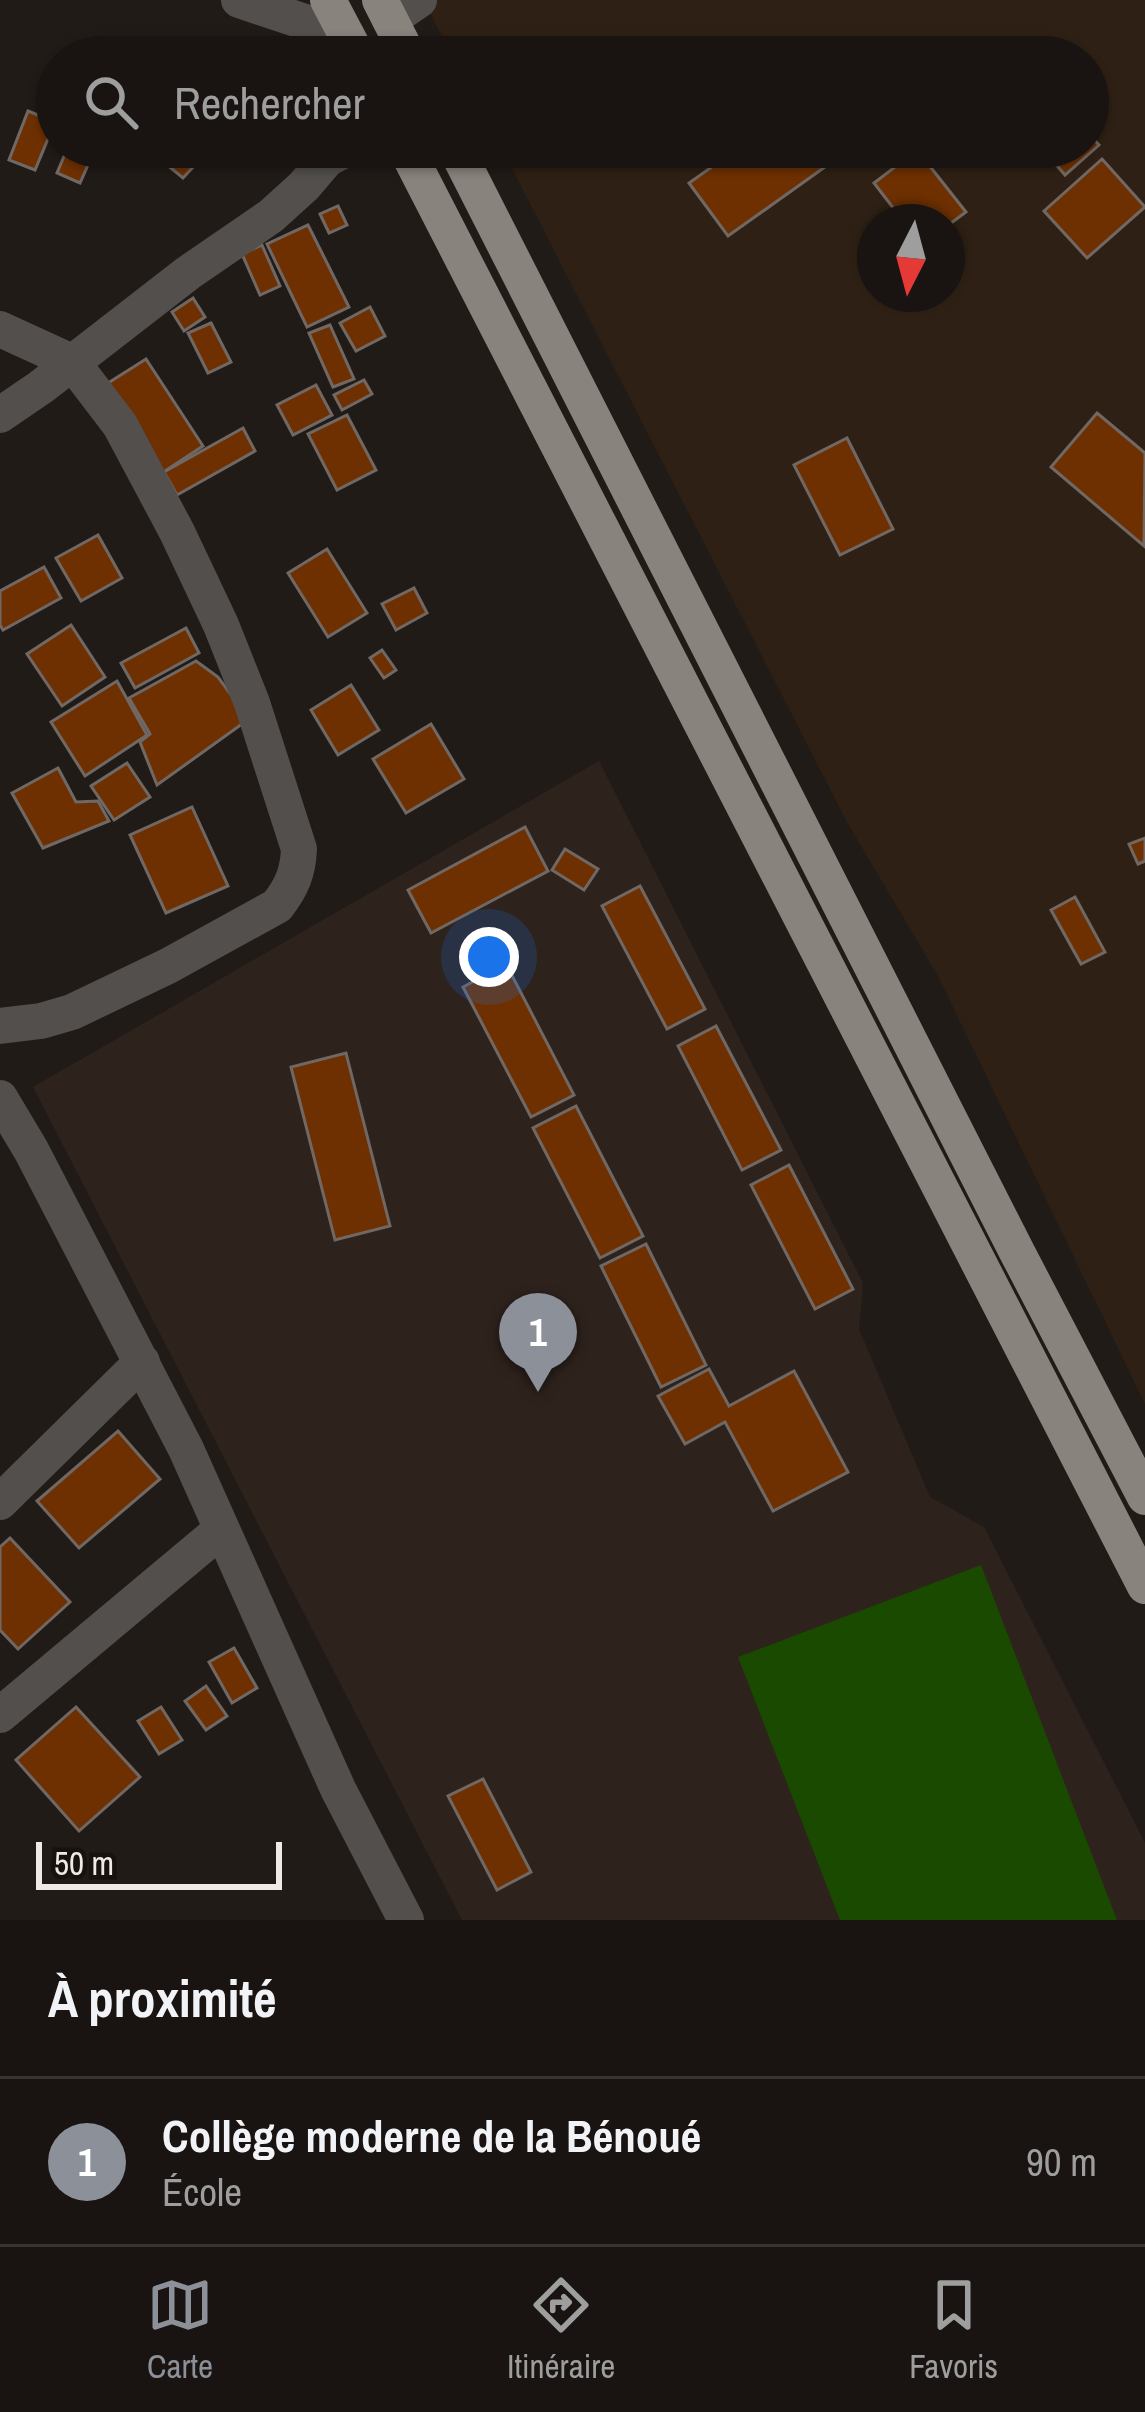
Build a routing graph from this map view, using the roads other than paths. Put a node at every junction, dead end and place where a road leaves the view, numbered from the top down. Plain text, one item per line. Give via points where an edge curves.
1 (239, 0) edge
2 (328, 0) edge
3 (396, 6) edge
4 (327, 36) edge
5 (347, 36) edge
6 (404, 36) edge
7 (319, 168) edge
8 (415, 168) edge
9 (466, 168) edge
10 (0, 329) edge
11 (72, 362) junction
12 (572, 375) junction
13 (532, 392) junction
14 (0, 415) edge
15 (0, 1026) edge
16 (0, 1098) edge
17 (142, 1362) junction
18 (1080, 1374) junction
19 (1045, 1393) junction
20 (1145, 1498) edge
21 (0, 1502) edge
22 (220, 1530) junction
23 (1145, 1586) edge
24 (0, 1715) edge
25 (406, 1920) edge

1 - 4 street
2 - 5 main road
3 - 6 main road
7 - 11 street via 272,216
8 - 13 main road
9 - 12 main road
10 - 11 street
11 - 14 street
11 - 15 street via 120,425 221,625 299,849 298,869 278,906 168,966 72,1012
12 - 13 main road
12 - 18 main road
13 - 19 main road
16 - 17 street
17 - 21 street
17 - 22 street
18 - 19 main road
18 - 20 main road
19 - 23 main road
22 - 24 street
22 - 25 street

